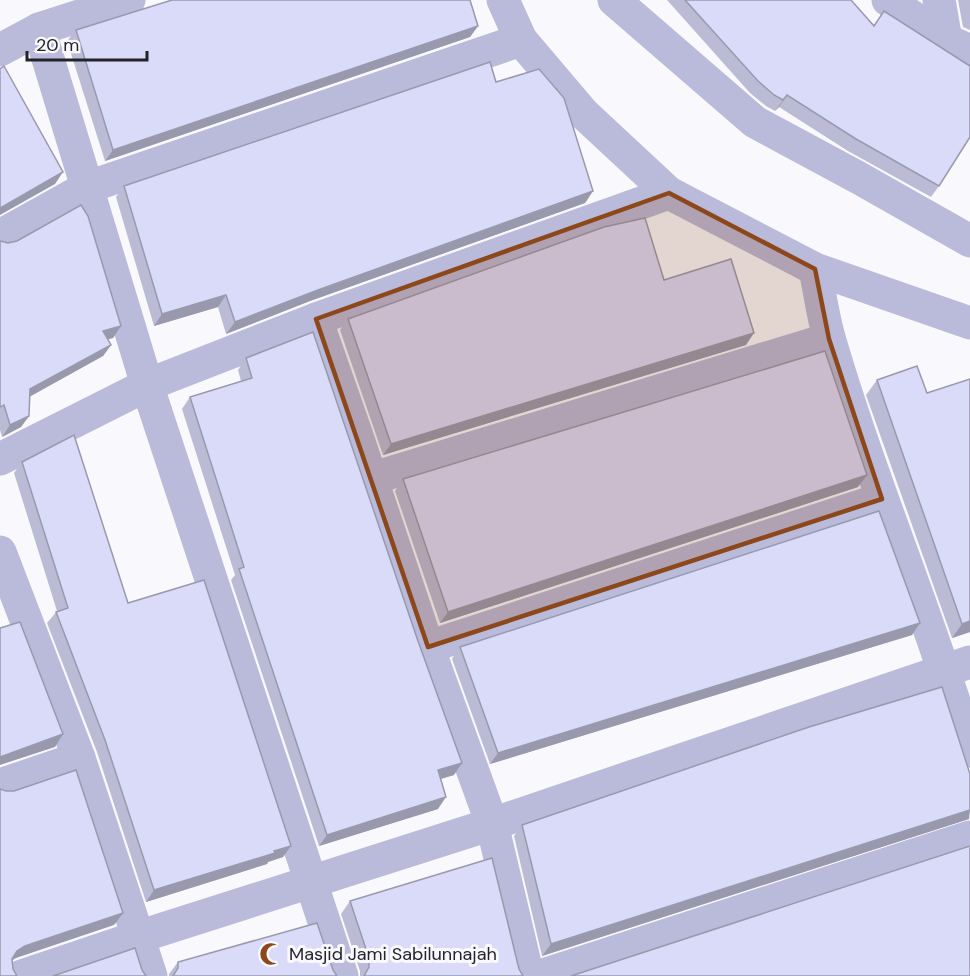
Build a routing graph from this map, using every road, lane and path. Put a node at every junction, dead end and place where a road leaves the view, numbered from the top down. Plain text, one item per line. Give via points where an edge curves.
1 (129, 0) edge
2 (503, 0) edge
3 (614, 0) edge
4 (888, 0) edge
5 (939, 0) edge
6 (39, 29) junction
7 (521, 40) junction
8 (958, 45) edge
9 (0, 50) edge
10 (88, 187) junction
11 (669, 193) junction
12 (0, 236) edge
13 (970, 242) edge
14 (815, 269) junction
15 (316, 318) junction
16 (970, 323) edge
17 (829, 339) junction
18 (147, 385) junction
19 (0, 459) edge
20 (370, 479) junction
21 (882, 499) junction
22 (0, 552) edge
23 (8, 593) edge
24 (428, 647) junction
25 (958, 666) edge
26 (970, 751) edge
27 (79, 758) junction
28 (0, 785) edge
29 (492, 824) junction
30 (970, 837) edge
31 (312, 881) junction
32 (138, 937) junction
33 (22, 976) edge
34 (151, 976) edge
35 (342, 976) edge
36 (528, 976) edge
37 (540, 976) edge

1 - 6 street
2 - 7 street
3 - 13 street via 755,122
4 - 8 street
5 - 8 street
6 - 9 street
6 - 10 street
7 - 10 street
7 - 11 street via 583,113
10 - 12 street
10 - 18 street
11 - 14 street
11 - 15 street
14 - 16 street
14 - 17 street
15 - 18 street
15 - 20 street
17 - 20 street
17 - 21 street
18 - 19 street
18 - 31 street
20 - 24 street
21 - 24 street
21 - 25 street
22 - 23 street
23 - 27 street
24 - 29 street
25 - 26 street
25 - 29 street
27 - 28 street
27 - 32 street
29 - 31 street
29 - 36 street
30 - 37 street
31 - 32 street
31 - 35 street
32 - 33 street
32 - 34 street

